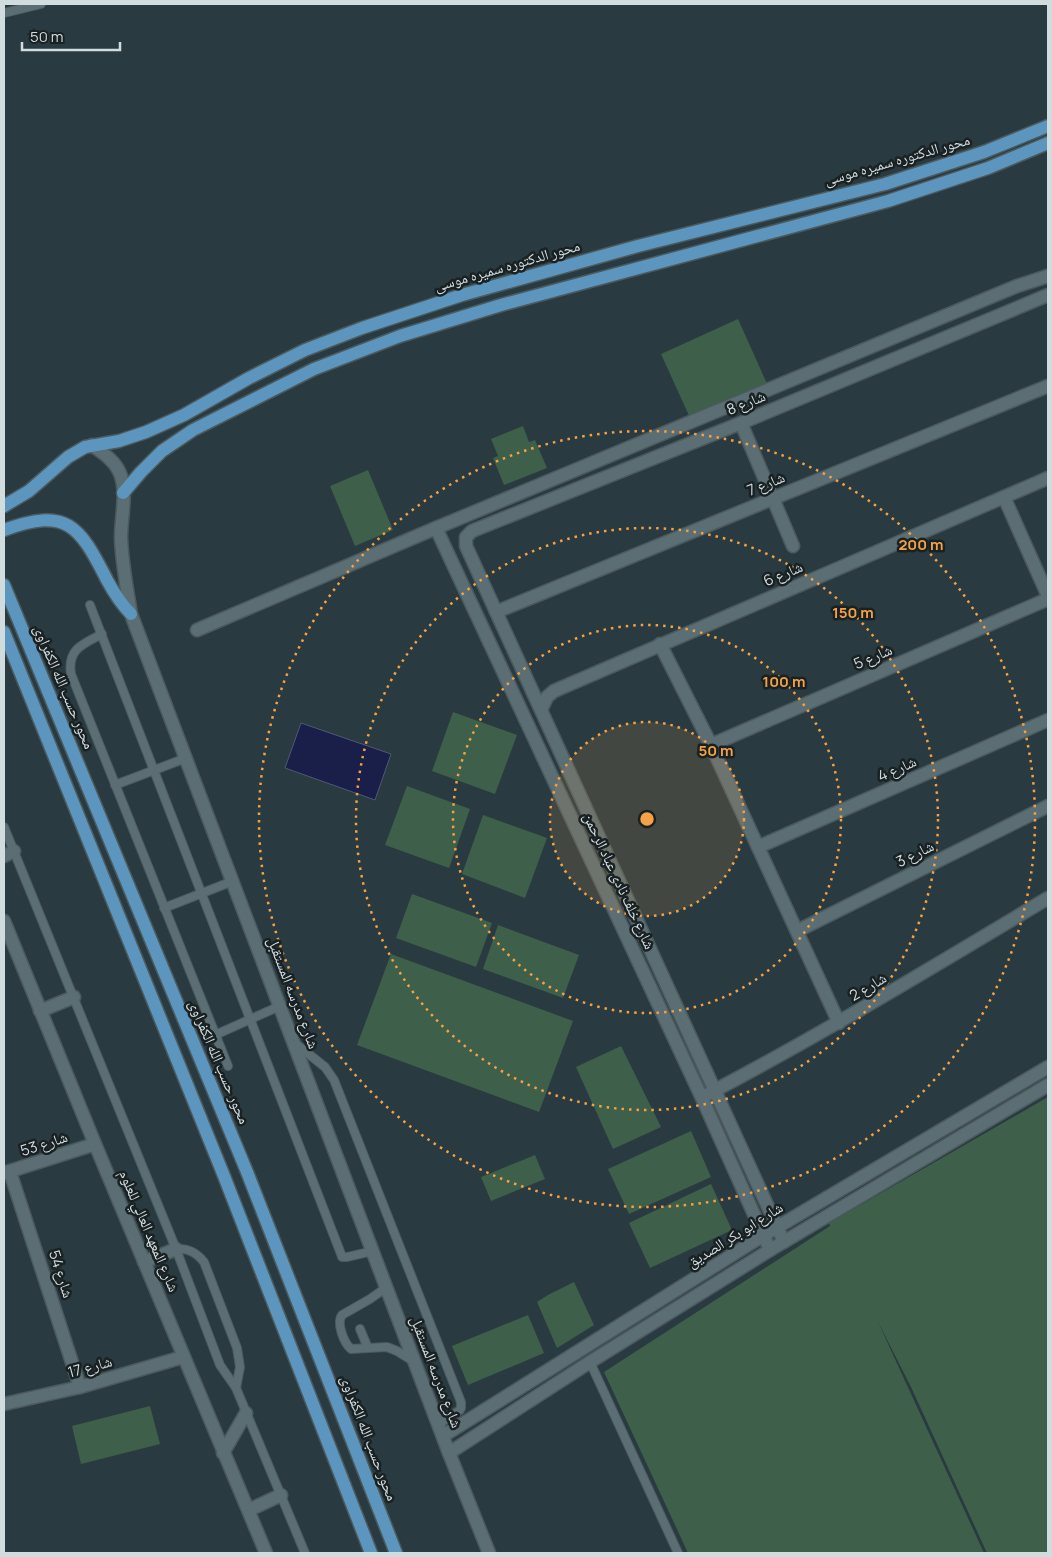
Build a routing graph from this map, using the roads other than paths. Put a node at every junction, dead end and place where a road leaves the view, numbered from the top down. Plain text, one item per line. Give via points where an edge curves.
1 (41, 4) edge
2 (4, 14) edge
3 (1048, 126) edge
4 (1048, 143) edge
5 (1048, 276) edge
6 (1048, 295) edge
7 (1048, 386) edge
8 (741, 423) junction
9 (92, 445) junction
10 (1048, 478) edge
11 (123, 493) junction
12 (1004, 497) junction
13 (773, 499) junction
14 (4, 506) edge
15 (436, 528) junction
16 (4, 530) edge
17 (466, 546) joint
18 (793, 546) dead end
19 (4, 585) edge
20 (1048, 597) edge
21 (90, 605) dead end
22 (496, 612) junction
23 (131, 614) junction
24 (197, 630) dead end
25 (4, 632) edge
26 (102, 634) junction
27 (660, 644) junction
28 (538, 705) junction
29 (520, 707) junction
30 (1048, 720) edge
31 (711, 744) junction
32 (186, 758) junction
33 (154, 770) junction
34 (115, 785) junction
35 (1048, 806) edge
36 (4, 827) edge
37 (758, 847) junction
38 (9, 853) edge
39 (233, 881) junction
40 (201, 894) junction
41 (1048, 898) edge
42 (164, 908) junction
43 (4, 921) edge
44 (797, 932) junction
45 (74, 997) junction
46 (280, 1006) junction
47 (40, 1011) junction
48 (249, 1019) junction
49 (839, 1023) junction
50 (215, 1035) junction
51 (294, 1042) junction
52 (228, 1066) dead end
53 (1044, 1070) edge
54 (1048, 1086) edge
55 (715, 1091) junction
56 (702, 1098) junction
57 (95, 1144) junction
58 (7, 1172) edge
59 (777, 1227) junction
60 (764, 1235) junction
61 (784, 1242) junction
62 (176, 1249) junction
63 (770, 1250) junction
64 (373, 1252) junction
65 (144, 1262) junction
66 (387, 1287) junction
67 (360, 1329) dead end
68 (368, 1348) junction
69 (184, 1357) junction
70 (415, 1362) junction
71 (590, 1362) junction
72 (80, 1387) junction
73 (236, 1388) junction
74 (4, 1404) edge
75 (246, 1413) junction
76 (468, 1421) junction
77 (441, 1430) junction
78 (474, 1437) junction
79 (223, 1453) junction
80 (449, 1453) junction
81 (281, 1495) junction
82 (249, 1510) junction
83 (266, 1553) edge
84 (305, 1553) edge
85 (371, 1553) edge
86 (396, 1553) edge
87 (489, 1553) edge
88 (678, 1553) edge

1 - 2 lane
3 - 9 main road, محور الدكتوره سميره موسى via 984,152 885,184 638,246 422,307 305,350 146,432 125,440
4 - 11 main road via 988,168 888,201 501,305 400,336 314,369 193,430 162,451
5 - 15 street via 1017,286
6 - 8 street, شارع 8
7 - 13 street, شارع 7
8 - 13 street
8 - 17 street, شارع 8 via 472,531 466,538
9 - 11 street, شارع مدرسه المستقبل via 115,464
9 - 14 main road, محور الدكتوره سميره موسى via 73,454 29,491
10 - 12 street, شارع 6
11 - 23 street, شارع مدرسه المستقبل via 122,555
12 - 20 street
12 - 27 street, شارع 6
13 - 18 street
13 - 22 street, شارع 7
15 - 24 street
15 - 29 street, شارع خلف نادى عباد الرحمن
16 - 23 main road via 40,520 71,527 87,542 116,596
17 - 22 street, شارع خلف نادى عباد الرحمن
19 - 86 main road, محور حسب الله الكفراوى via 243,1162
20 - 31 street, شارع 5
21 - 26 lane
22 - 28 street, شارع خلف نادى عباد الرحمن
23 - 32 street, شارع مدرسه المستقبل
25 - 85 main road via 224,1176
26 - 33 lane
26 - 34 lane via 75,651 69,664
27 - 28 street, شارع 6 via 551,693
27 - 31 street
28 - 29 street
28 - 55 street, شارع خلف نادى عباد الرحمن
29 - 56 street, شارع خلف نادى عباد الرحمن
30 - 37 street, شارع 4
31 - 37 street
32 - 33 lane
32 - 39 street, شارع مدرسه المستقبل
33 - 34 lane
33 - 40 lane
34 - 42 lane
35 - 44 street, شارع 3
36 - 38 lane
37 - 44 street
38 - 45 lane
39 - 40 lane
39 - 46 street, شارع مدرسه المستقبل
40 - 42 lane
40 - 48 lane
41 - 49 street, شارع 2
42 - 50 lane
43 - 47 street, شارع المعهد العالي للعلوم
44 - 49 street
45 - 47 street
45 - 62 lane
46 - 48 lane
46 - 51 street, شارع مدرسه المستقبل
47 - 57 street, شارع المعهد العالي للعلوم
48 - 50 lane
48 - 64 lane via 341,1256
49 - 55 street, شارع 2
50 - 52 lane
51 - 64 street, شارع مدرسه المستقبل
51 - 77 lane via 325,1067 336,1084 461,1402 462,1408
53 - 54 lane
53 - 59 street, شارع ابو بكر الصديق
54 - 61 street
55 - 56 street, شارع 2
55 - 59 street, شارع خلف نادى عباد الرحمن
56 - 60 street, شارع خلف نادى عباد الرحمن
57 - 58 street, شارع 53
57 - 65 street, شارع المعهد العالي للعلوم
58 - 72 street, شارع 54
59 - 60 street, شارع ابو بكر الصديق
59 - 61 street, شارع خلف نادى عباد الرحمن
60 - 63 street, شارع خلف نادى عباد الرحمن
60 - 76 street, شارع ابو بكر الصديق
61 - 63 street
62 - 65 street
62 - 73 lane via 220,1365
62 - 73 lane via 195,1252 204,1262 238,1348 240,1367
63 - 71 street
64 - 66 street, شارع مدرسه المستقبل
65 - 69 street, شارع المعهد العالي للعلوم
66 - 68 lane via 354,1312 342,1315 339,1321 349,1348
66 - 70 street, شارع مدرسه المستقبل
67 - 68 lane
68 - 70 lane via 392,1349
69 - 72 street, شارع 17
69 - 79 street, شارع المعهد العالي للعلوم
70 - 77 street, شارع مدرسه المستقبل
71 - 78 street
71 - 88 lane
72 - 74 street, شارع 17
73 - 75 lane
75 - 79 street
75 - 81 lane
76 - 77 street, شارع ابو بكر الصديق
76 - 78 street
77 - 80 street, شارع مدرسه المستقبل
78 - 80 street
79 - 82 street, شارع المعهد العالي للعلوم
80 - 87 street, شارع مدرسه المستقبل
81 - 82 street
81 - 84 lane
82 - 83 street, شارع المعهد العالي للعلوم

